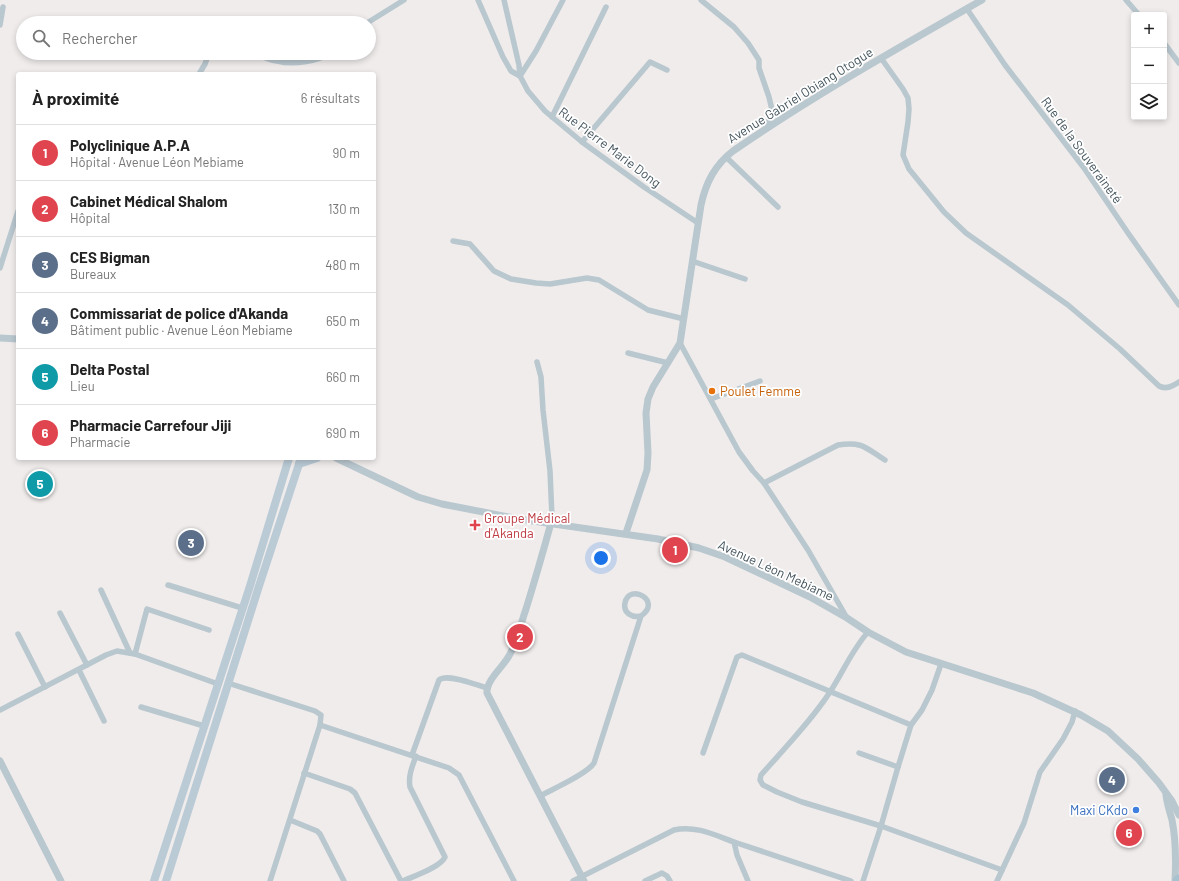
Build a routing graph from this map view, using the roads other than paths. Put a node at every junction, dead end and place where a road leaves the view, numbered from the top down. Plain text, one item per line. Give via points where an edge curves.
1 (404, 0) edge
2 (478, 0) edge
3 (504, 0) edge
4 (563, 0) edge
5 (701, 0) edge
6 (982, 0) edge
7 (1126, 0) edge
8 (3, 7) dead end
9 (606, 7) dead end
10 (967, 9) junction
11 (1136, 12) edge
12 (376, 17) edge
13 (0, 25) edge
14 (1167, 47) edge
15 (881, 58) junction
16 (206, 60) edge
17 (272, 60) edge
18 (309, 60) edge
19 (1179, 63) edge
20 (667, 70) dead end
21 (200, 72) edge
22 (520, 76) junction
23 (552, 118) junction
24 (770, 126) junction
25 (582, 142) junction
26 (726, 157) junction
27 (778, 207) dead end
28 (16, 217) edge
29 (698, 223) junction
30 (453, 241) dead end
31 (692, 261) junction
32 (0, 268) edge
33 (746, 279) dead end
34 (1179, 305) edge
35 (684, 319) junction
36 (0, 338) edge
37 (16, 339) edge
38 (680, 343) junction
39 (628, 353) dead end
40 (537, 362) dead end
41 (668, 363) junction
42 (760, 382) dead end
43 (1179, 382) edge
44 (711, 399) junction
45 (288, 460) edge
46 (340, 460) edge
47 (885, 460) dead end
48 (300, 461) edge
49 (764, 483) junction
50 (551, 523) junction
51 (626, 533) junction
52 (168, 585) dead end
53 (101, 590) dead end
54 (242, 608) junction
55 (60, 612) dead end
56 (641, 616) junction
57 (847, 618) junction
58 (209, 630) dead end
59 (868, 632) junction
60 (18, 634) dead end
61 (132, 653) junction
62 (941, 664) junction
63 (87, 665) junction
64 (79, 670) junction
65 (228, 683) junction
66 (218, 684) junction
67 (46, 687) junction
68 (486, 688) junction
69 (830, 693) junction
70 (141, 707) dead end
71 (0, 710) edge
72 (1075, 711) junction
73 (104, 721) dead end
74 (320, 725) junction
75 (911, 725) junction
76 (204, 726) junction
77 (703, 753) dead end
78 (859, 753) dead end
79 (414, 756) junction
80 (0, 761) edge
81 (898, 767) junction
82 (304, 773) junction
83 (1165, 793) junction
84 (540, 796) junction
85 (1178, 811) edge
86 (290, 820) junction
87 (881, 826) junction
88 (734, 842) junction
89 (1002, 870) junction
90 (583, 879) edge
91 (1179, 879) edge
92 (61, 881) edge
93 (154, 881) edge
94 (166, 881) edge
95 (270, 881) edge
96 (344, 881) edge
97 (402, 881) edge
98 (514, 881) edge
99 (573, 881) edge
100 (645, 881) edge
101 (670, 881) edge
102 (748, 881) edge
103 (851, 881) edge
104 (863, 881) edge
105 (997, 881) edge
106 (1176, 881) edge

1 - 12 street
2 - 22 street via 503,57 511,71
3 - 22 street
4 - 22 street
5 - 24 street via 734,27 759,60 759,68 773,114 767,123
6 - 10 street, Avenue Gabriel Obiang Otogue
7 - 11 street
8 - 13 street
9 - 23 street
10 - 15 street, Avenue Gabriel Obiang Otogue
10 - 34 street, Rue de la Souveraineté via 1005,65 1075,156
14 - 19 street
15 - 24 street, Avenue Gabriel Obiang Otogue
15 - 43 street via 908,98 908,122 903,155 909,168 948,217 966,233 1068,305 1159,386 1167,388
16 - 21 street
17 - 18 street
20 - 25 street via 650,62
22 - 23 street, Rue Pierre Marie Dong via 528,91
23 - 25 street, Rue Pierre Marie Dong
24 - 26 street, Avenue Gabriel Obiang Otogue
25 - 29 street, Rue Pierre Marie Dong
26 - 27 street
26 - 29 street, Avenue Gabriel Obiang Otogue via 708,180
28 - 32 street
29 - 31 street, Avenue Gabriel Obiang Otogue
30 - 35 street via 470,244 494,271 511,279 550,284 587,278 599,280 648,310
31 - 33 street
31 - 35 street, Avenue Gabriel Obiang Otogue
35 - 38 street, Avenue Gabriel Obiang Otogue
36 - 37 street
38 - 41 street, Avenue Gabriel Obiang Otogue
38 - 44 street
39 - 41 street
40 - 50 street via 541,377 550,471
41 - 51 street, Avenue Gabriel Obiang Otogue via 648,399 647,470
42 - 44 street
44 - 49 street via 739,452
45 - 54 main road
46 - 50 street, Avenue Léon Mebiame via 418,497 470,510
47 - 49 street via 861,444 838,445
48 - 65 main road
49 - 57 street via 814,559
50 - 51 street, Avenue Léon Mebiame
50 - 68 street via 542,560 510,656
51 - 57 street, Avenue Léon Mebiame via 681,543 725,557 794,589
52 - 54 street
53 - 61 street
54 - 66 main road
55 - 63 street
56 - 56 street via 648,609 647,600 639,594 634,594 626,599 625,608 632,616
56 - 84 street via 594,763 583,773
57 - 59 street, Avenue Léon Mebiame
58 - 61 street via 147,609
59 - 62 street, Avenue Léon Mebiame via 906,652
59 - 69 street via 859,642
60 - 67 street
61 - 63 street via 113,652
61 - 66 street
62 - 72 street, Avenue Léon Mebiame via 1033,693
62 - 75 street via 922,710
63 - 64 street
64 - 67 street
64 - 73 street
65 - 74 street via 315,711 321,715
65 - 94 main road
66 - 76 main road
67 - 71 street
68 - 79 street via 450,677 439,680
68 - 84 street
69 - 75 street
69 - 77 street via 740,655 737,657
69 - 87 street via 761,775 760,780 768,788 802,802
70 - 76 street
72 - 83 street, Avenue Léon Mebiame via 1108,731 1119,741
72 - 89 street via 1063,739 1040,772 1024,823
74 - 79 street
74 - 82 street
75 - 81 street
76 - 93 main road
78 - 81 street
79 - 97 street via 410,787 445,857 437,865
79 - 98 street via 450,768 459,775
80 - 92 street
81 - 87 street
82 - 86 street
82 - 97 street via 350,789 354,793
83 - 85 street, Avenue Léon Mebiame
83 - 106 street via 1174,828
84 - 90 street
86 - 95 street
86 - 96 street via 320,834
87 - 89 street
87 - 104 street
88 - 90 street via 690,828 674,830
88 - 102 street
88 - 103 street
89 - 105 street
90 - 99 street
91 - 106 main road
100 - 101 street via 662,873 668,876

